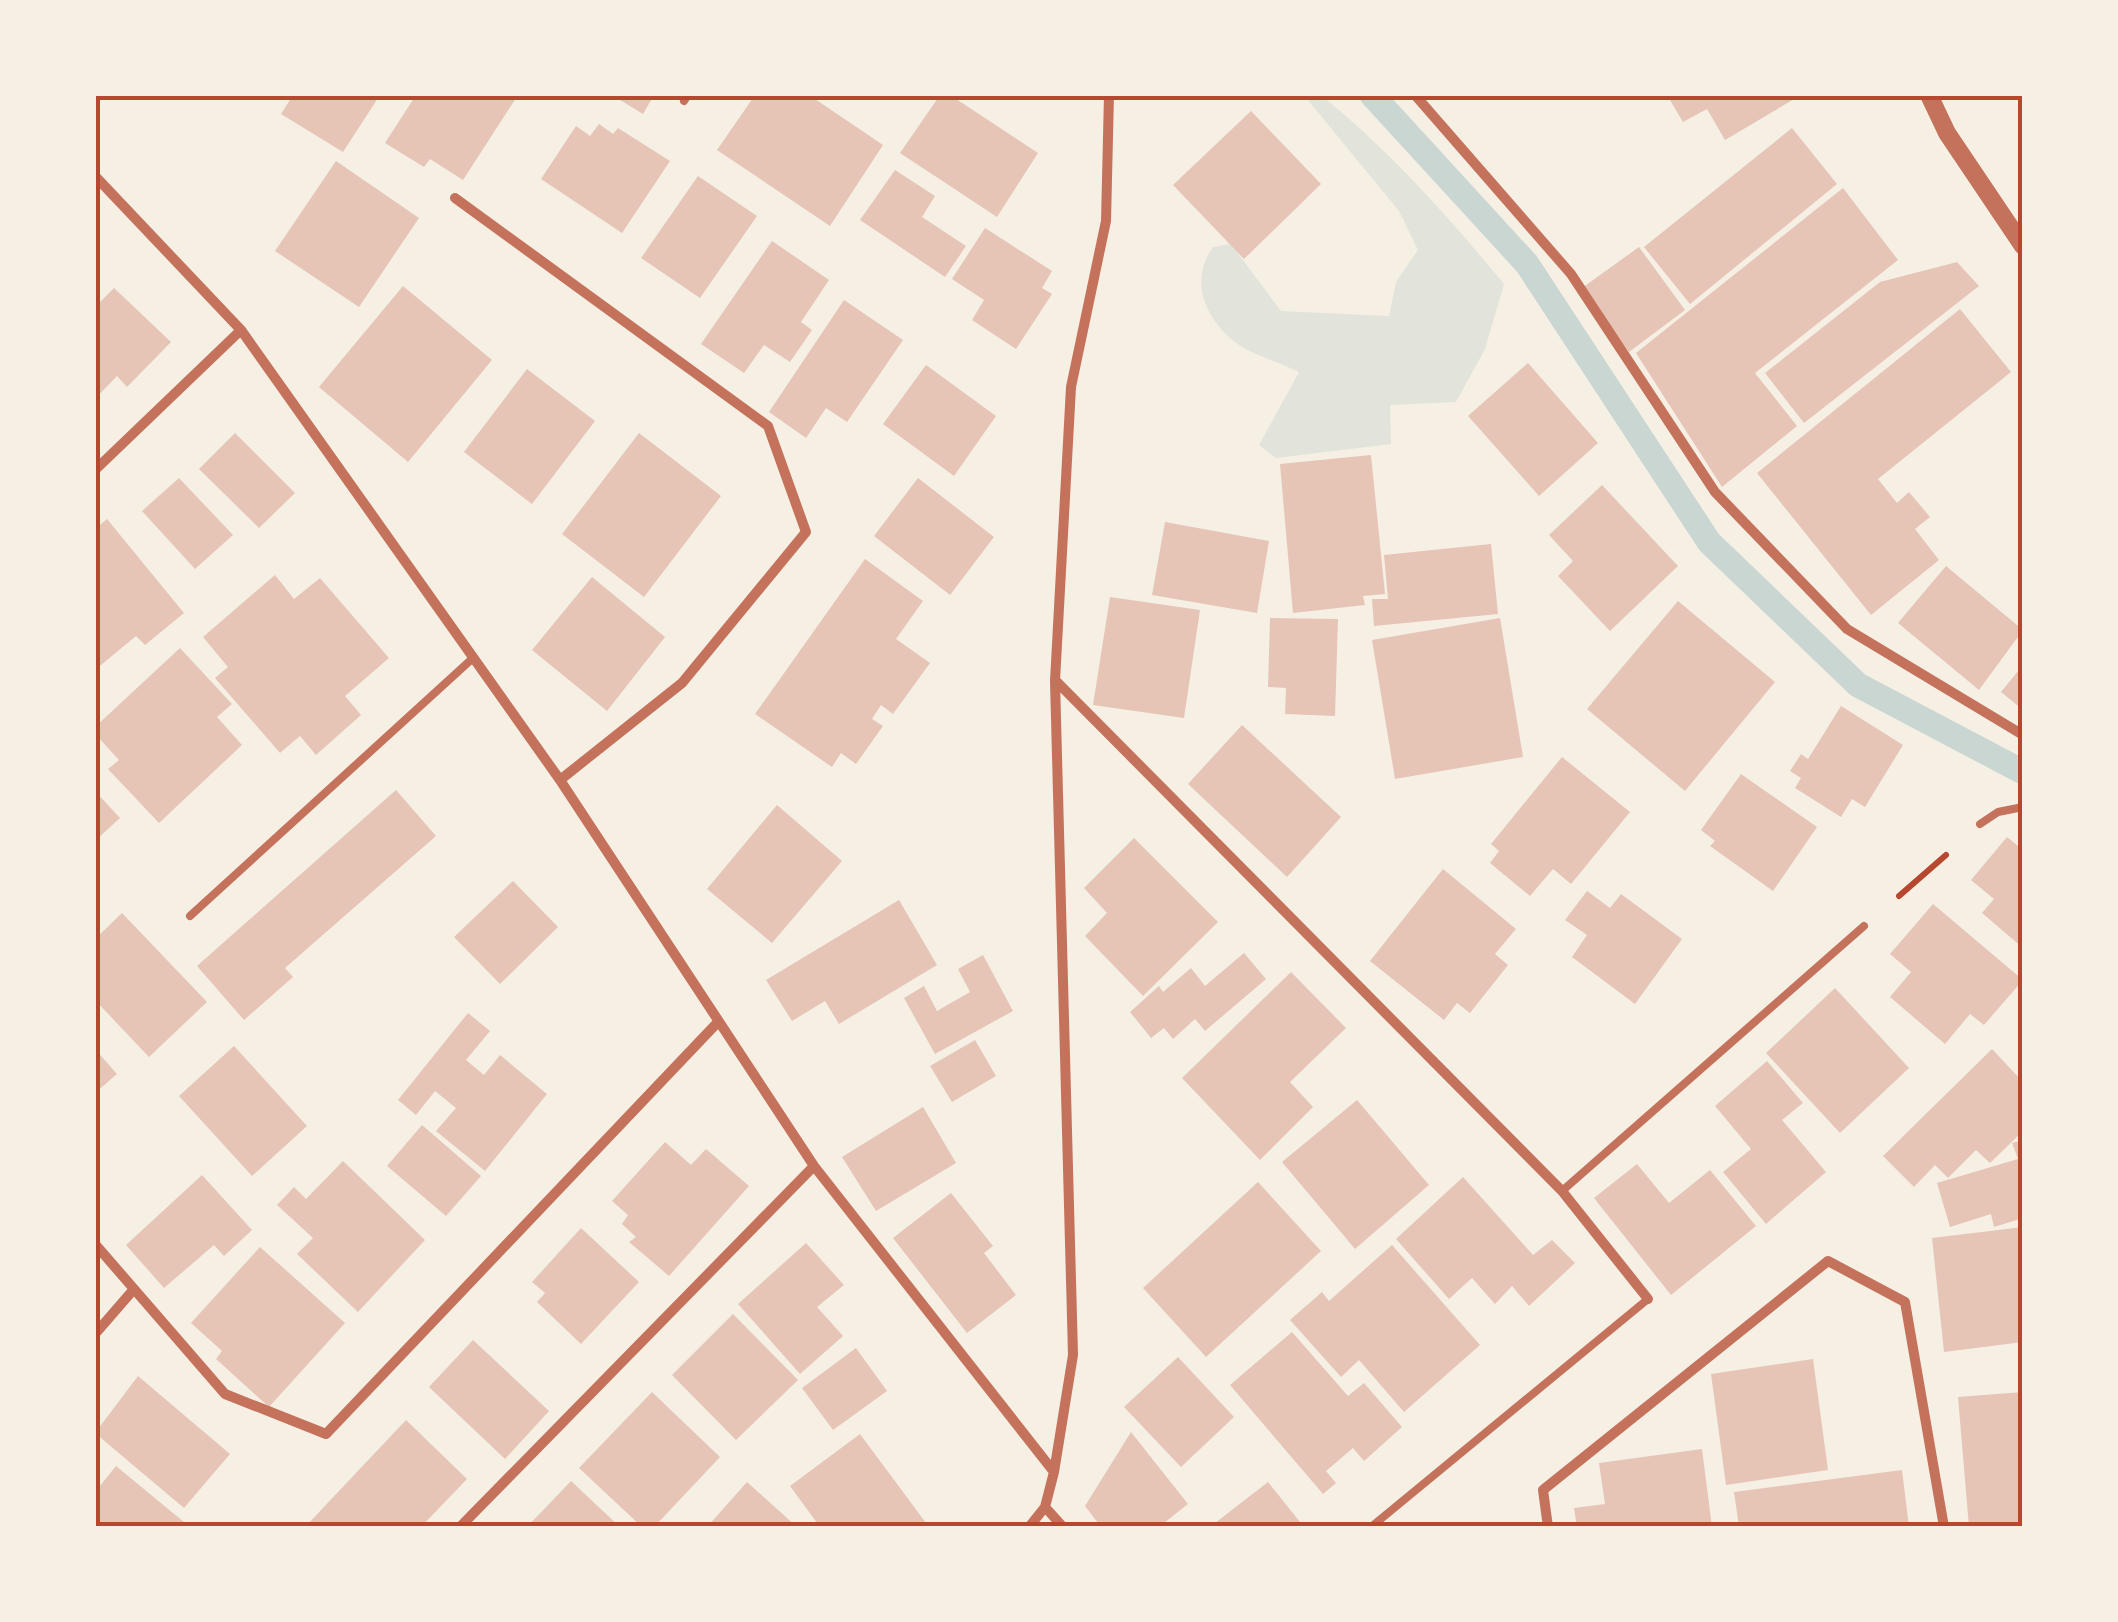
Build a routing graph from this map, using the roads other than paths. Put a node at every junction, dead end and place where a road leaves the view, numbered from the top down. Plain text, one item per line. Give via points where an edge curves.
1 (1109, 95) edge
2 (1415, 95) edge
3 (1929, 95) edge
4 (95, 176) edge
5 (455, 198) dead end
6 (2023, 246) edge
7 (242, 330) junction
8 (95, 470) edge
9 (474, 658) junction
10 (1055, 681) junction
11 (2023, 735) edge
12 (560, 780) junction
13 (2023, 807) edge
14 (1980, 824) road end
15 (190, 916) dead end
16 (1864, 926) road end
17 (718, 1022) junction
18 (814, 1166) junction
19 (1562, 1191) junction
20 (95, 1244) edge
21 (134, 1289) junction
22 (1648, 1299) joint
23 (95, 1334) edge
24 (1054, 1472) junction
25 (1045, 1507) junction
26 (460, 1527) edge
27 (1030, 1527) edge
28 (1063, 1527) edge
29 (1371, 1527) edge
30 (1548, 1527) edge
31 (1944, 1527) edge

1 - 10 street via 1106,221 1071,387
2 - 11 street via 1570,274 1715,492 1847,630
3 - 6 street
4 - 7 street
5 - 12 street via 768,426 806,532 682,684
7 - 8 street
7 - 9 street
9 - 12 street
9 - 15 lane
10 - 19 street
10 - 24 street via 1073,1354
12 - 17 street
13 - 14 lane
16 - 19 lane
17 - 18 street
17 - 21 street via 326,1434 225,1394
18 - 24 street
18 - 26 street
19 - 22 street
20 - 21 street
21 - 23 street
22 - 29 lane
24 - 25 street
25 - 27 street
25 - 28 street
30 - 31 street via 1543,1490 1828,1261 1905,1302

